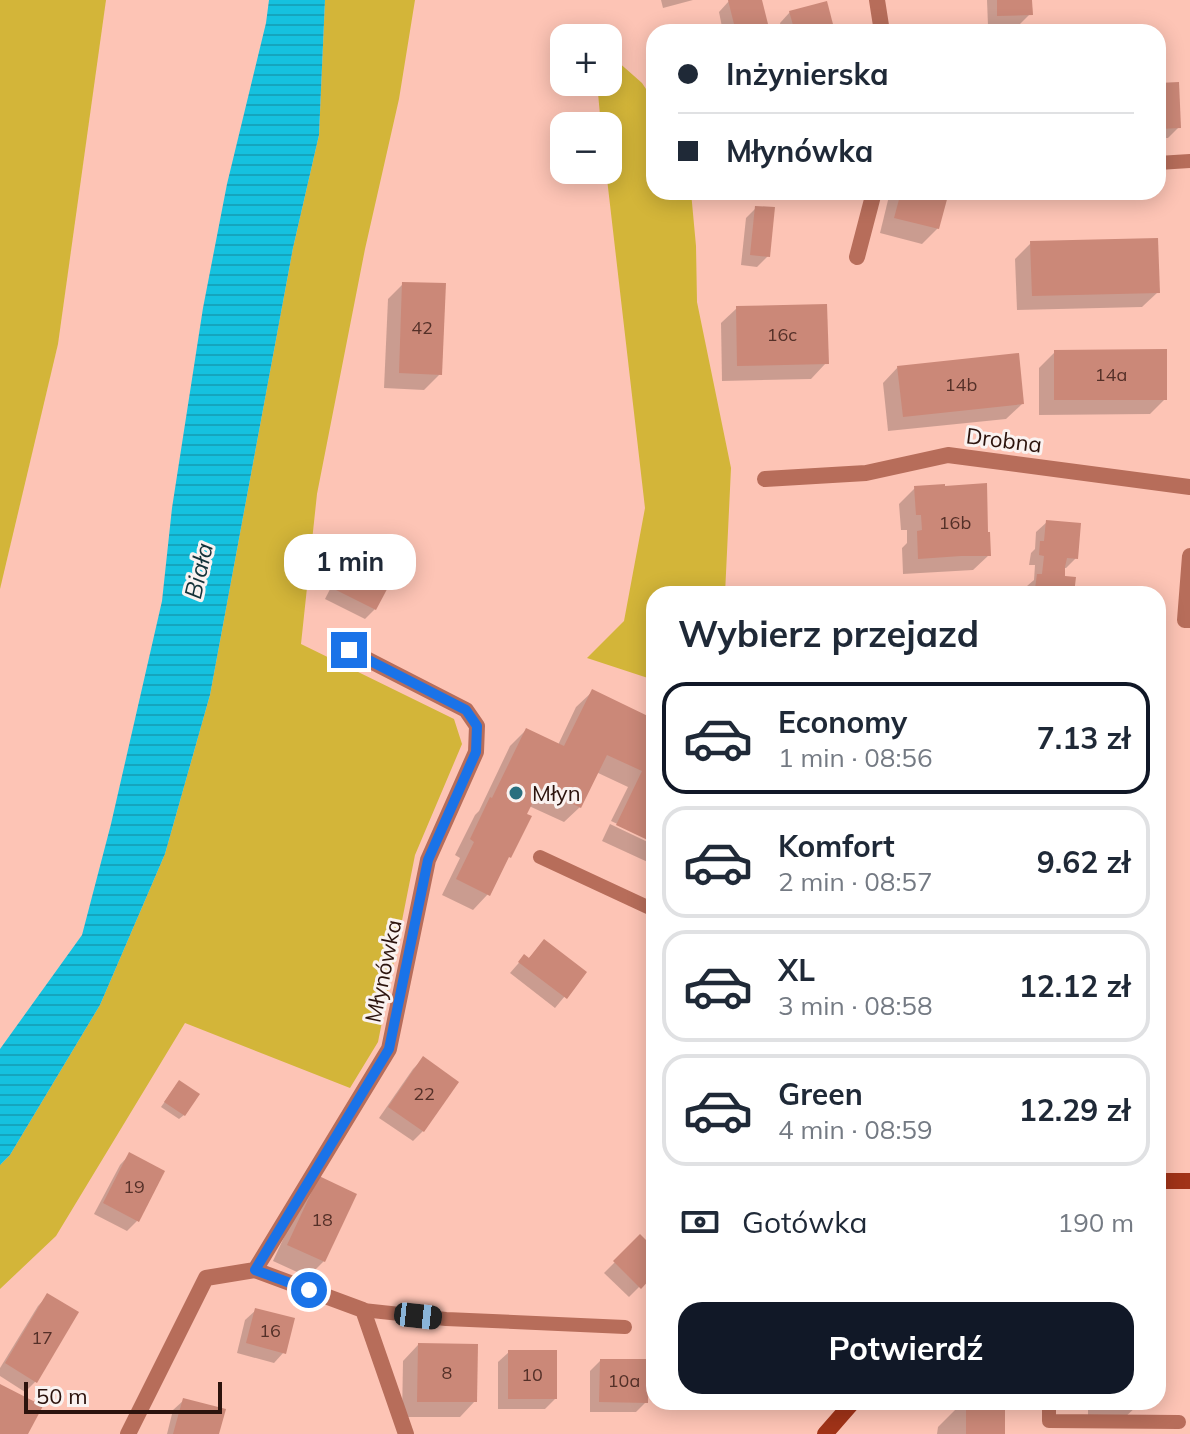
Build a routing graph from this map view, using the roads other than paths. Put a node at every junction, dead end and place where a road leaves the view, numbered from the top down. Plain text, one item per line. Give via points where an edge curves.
1 (877, 0) edge
2 (881, 24) edge
3 (1190, 161) edge
4 (1166, 162) edge
5 (872, 200) edge
6 (857, 257) dead end
7 (765, 479) dead end
8 (1190, 487) edge
9 (1190, 556) edge
10 (1190, 620) edge
11 (349, 650) dead end
12 (540, 857) dead end
13 (646, 906) edge
14 (1166, 1181) edge
15 (1190, 1181) edge
16 (255, 1270) junction
17 (363, 1310) junction
18 (625, 1327) dead end
19 (846, 1410) edge
20 (1049, 1410) edge
21 (1179, 1422) dead end
22 (128, 1434) edge
23 (406, 1434) edge
24 (825, 1434) edge

1 - 2 street
3 - 4 lane
5 - 6 street
7 - 8 street, Drobna via 866,473 948,455
9 - 10 street via 1185,620
11 - 16 street, Młynówka via 466,710 477,726 476,752 428,860 389,1049
12 - 13 lane
14 - 15 street
16 - 17 street
16 - 22 street via 206,1278
17 - 18 lane
17 - 23 street
19 - 24 street
20 - 21 lane via 1049,1421

